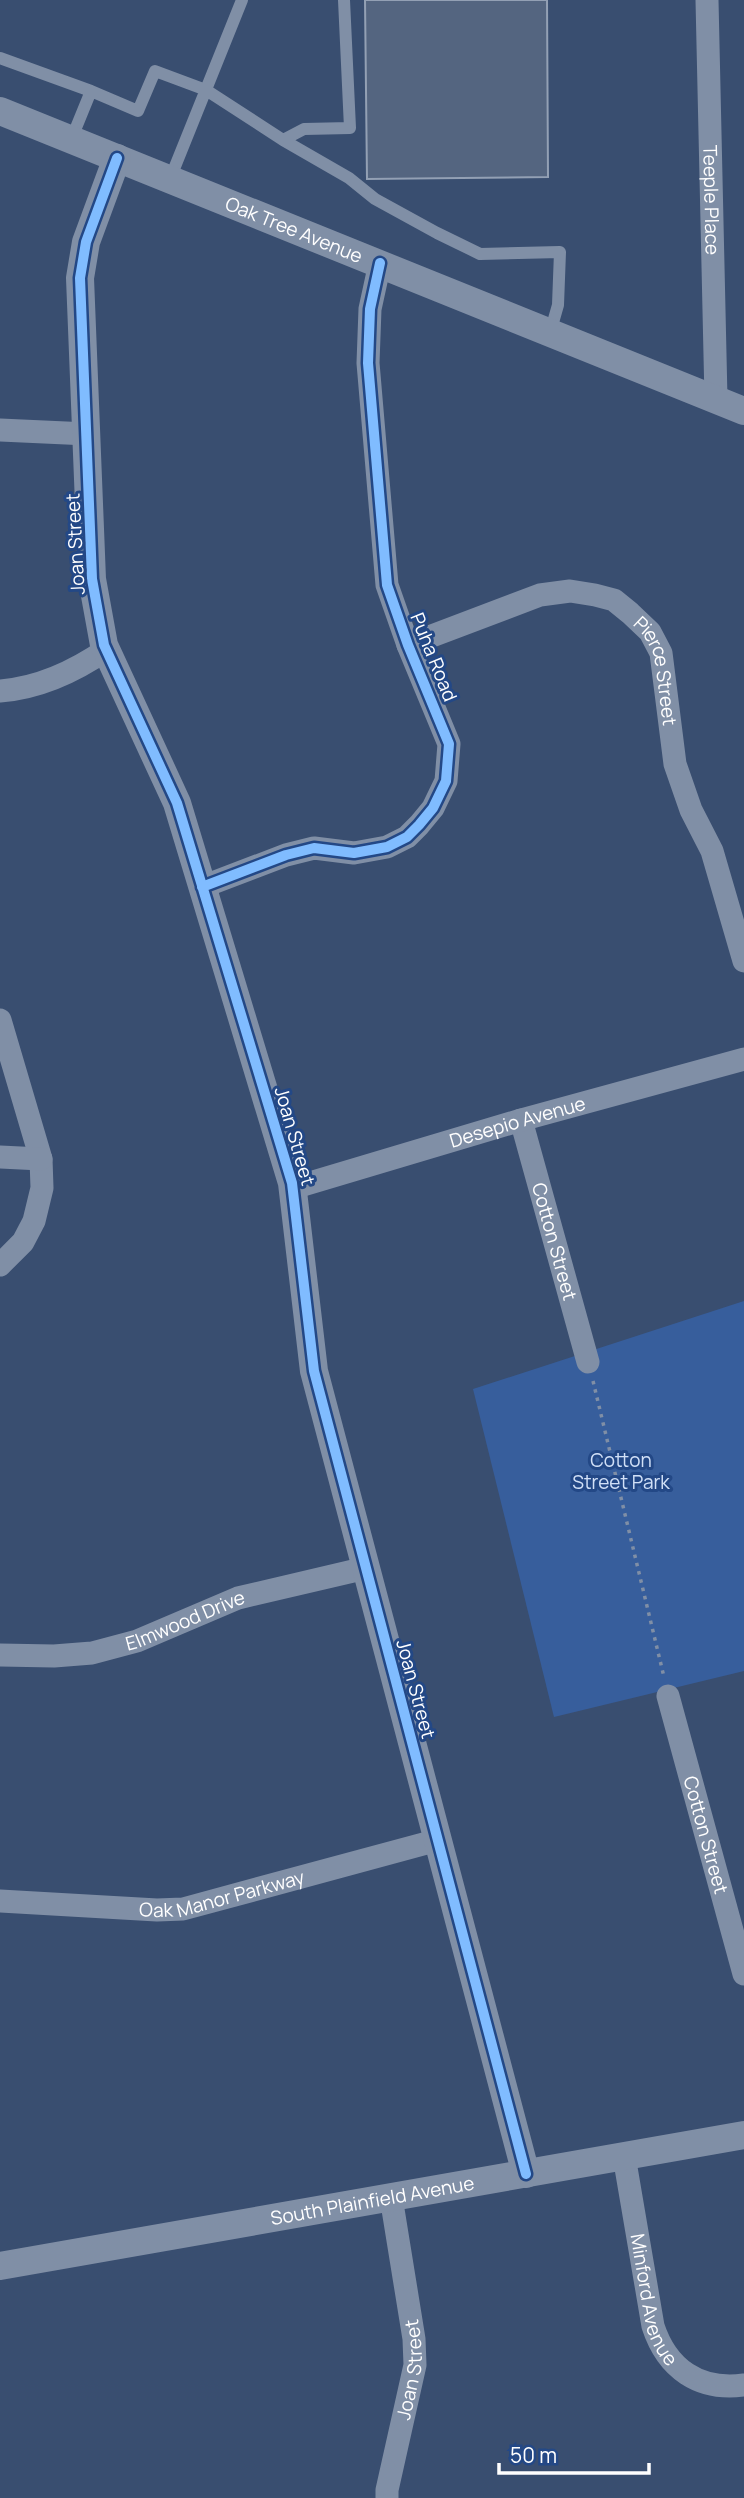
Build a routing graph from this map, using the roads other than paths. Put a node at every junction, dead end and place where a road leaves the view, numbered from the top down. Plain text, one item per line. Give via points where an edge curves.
1 (242, 0) edge
2 (344, 0) edge
3 (708, 0) edge
4 (0, 58) edge
5 (206, 90) junction
6 (91, 91) junction
7 (0, 111) edge
8 (71, 140) junction
9 (283, 140) junction
10 (117, 158) junction
11 (170, 179) junction
12 (380, 263) junction
13 (550, 333) junction
14 (716, 399) junction
15 (744, 411) edge
16 (0, 430) edge
17 (88, 434) junction
18 (408, 645) junction
19 (107, 649) junction
20 (0, 691) edge
21 (202, 887) junction
22 (744, 961) edge
23 (0, 1020) edge
24 (744, 1059) edge
25 (521, 1120) junction
26 (0, 1157) edge
27 (41, 1159) junction
28 (293, 1188) junction
29 (0, 1265) edge
30 (588, 1362) road end
31 (366, 1568) junction
32 (0, 1655) edge
33 (668, 1696) road end
34 (438, 1840) junction
35 (0, 1901) edge
36 (744, 1974) edge
37 (744, 2135) edge
38 (624, 2156) junction
39 (526, 2174) junction
40 (391, 2197) junction
41 (0, 2266) edge
42 (744, 2385) edge
43 (387, 2498) edge

1 - 5 lane
2 - 9 lane via 350,128 304,129
3 - 14 street, Teeple Place
4 - 6 lane
5 - 6 lane via 155,71 138,111
5 - 9 lane
5 - 11 lane
6 - 8 lane
7 - 8 street, Oak Tree Avenue
8 - 10 street, Oak Tree Avenue
9 - 13 lane via 376,199 480,254 560,253 558,305
10 - 11 street, Oak Tree Avenue
10 - 17 street, Joan Street via 86,242 80,278
11 - 12 street, Oak Tree Avenue
12 - 13 street, Oak Tree Avenue
12 - 18 street, Puha Road via 369,322 371,416 387,585
13 - 14 street, Oak Tree Avenue
14 - 15 street, Oak Tree Avenue
16 - 17 street
17 - 19 street, Joan Street via 92,579
18 - 21 street, Puha Road via 449,744 446,780 419,825 387,847 354,853 314,848
18 - 22 street, Pierce Street via 540,595 570,591 595,595 614,600 630,612 650,632 661,653 675,764 712,851
19 - 20 street via 50,681
19 - 21 street, Joan Street via 177,803
21 - 28 street, Joan Street
23 - 27 street
24 - 25 street, Desepio Avenue
25 - 28 street, Desepio Avenue
25 - 30 street, Cotton Street
26 - 27 street
27 - 29 street via 42,1188 34,1222 23,1242
28 - 31 street, Joan Street via 314,1371
31 - 32 street, Elmwood Drive via 238,1598 137,1641 93,1653
31 - 34 street, Joan Street
33 - 36 street, Cotton Street
34 - 35 street, Oak Manor Parkway via 183,1909
34 - 39 street, Joan Street
37 - 38 street, South Plainfield Avenue
38 - 39 street, South Plainfield Avenue
38 - 42 street, Minford Avenue via 658,2341 683,2372 705,2383
39 - 40 street, South Plainfield Avenue
40 - 41 street, South Plainfield Avenue
40 - 43 street, Joan Street via 415,2365

